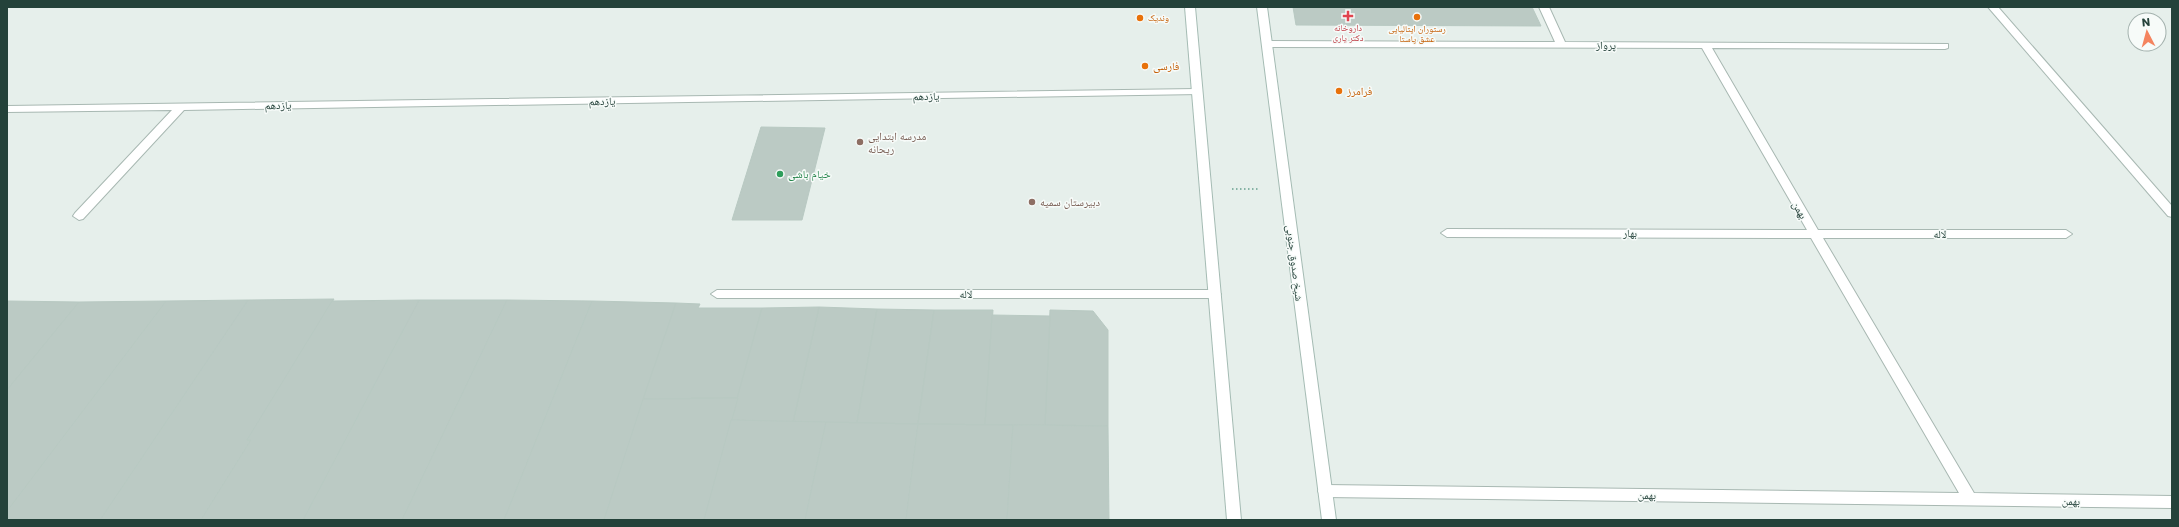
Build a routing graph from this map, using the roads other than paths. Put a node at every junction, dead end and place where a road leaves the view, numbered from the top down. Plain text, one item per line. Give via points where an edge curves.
1 (1190, 7) edge
2 (1262, 7) edge
3 (1544, 7) edge
4 (1993, 7) edge
5 (1267, 44) junction
6 (1561, 45) junction
7 (1705, 45) junction
8 (1945, 46) dead end
9 (1196, 92) junction
10 (181, 107) junction
11 (7, 109) edge
12 (2172, 214) edge
13 (79, 216) dead end
14 (1447, 233) dead end
15 (1814, 234) junction
16 (2066, 234) dead end
17 (717, 294) dead end
18 (1215, 294) junction
19 (1325, 491) junction
20 (1970, 500) junction
21 (2172, 502) edge
22 (1234, 520) edge
23 (1329, 520) edge

1 - 9 street
2 - 5 street, شیخ صدوق جنوبی
3 - 6 street
4 - 12 street
5 - 6 street, پرواز
5 - 19 street, شیخ صدوق جنوبی
6 - 7 street, پرواز
7 - 8 street, پرواز
7 - 15 street, بهمن
9 - 10 street, یازدهم
9 - 18 street
10 - 11 street, یازدهم
10 - 13 street
14 - 15 street, بهار
15 - 16 street, لاله
15 - 20 street, بهمن
17 - 18 street, لاله
18 - 22 street
19 - 20 street, بهمن
19 - 23 street, شیخ صدوق جنوبی
20 - 21 street, بهمن

